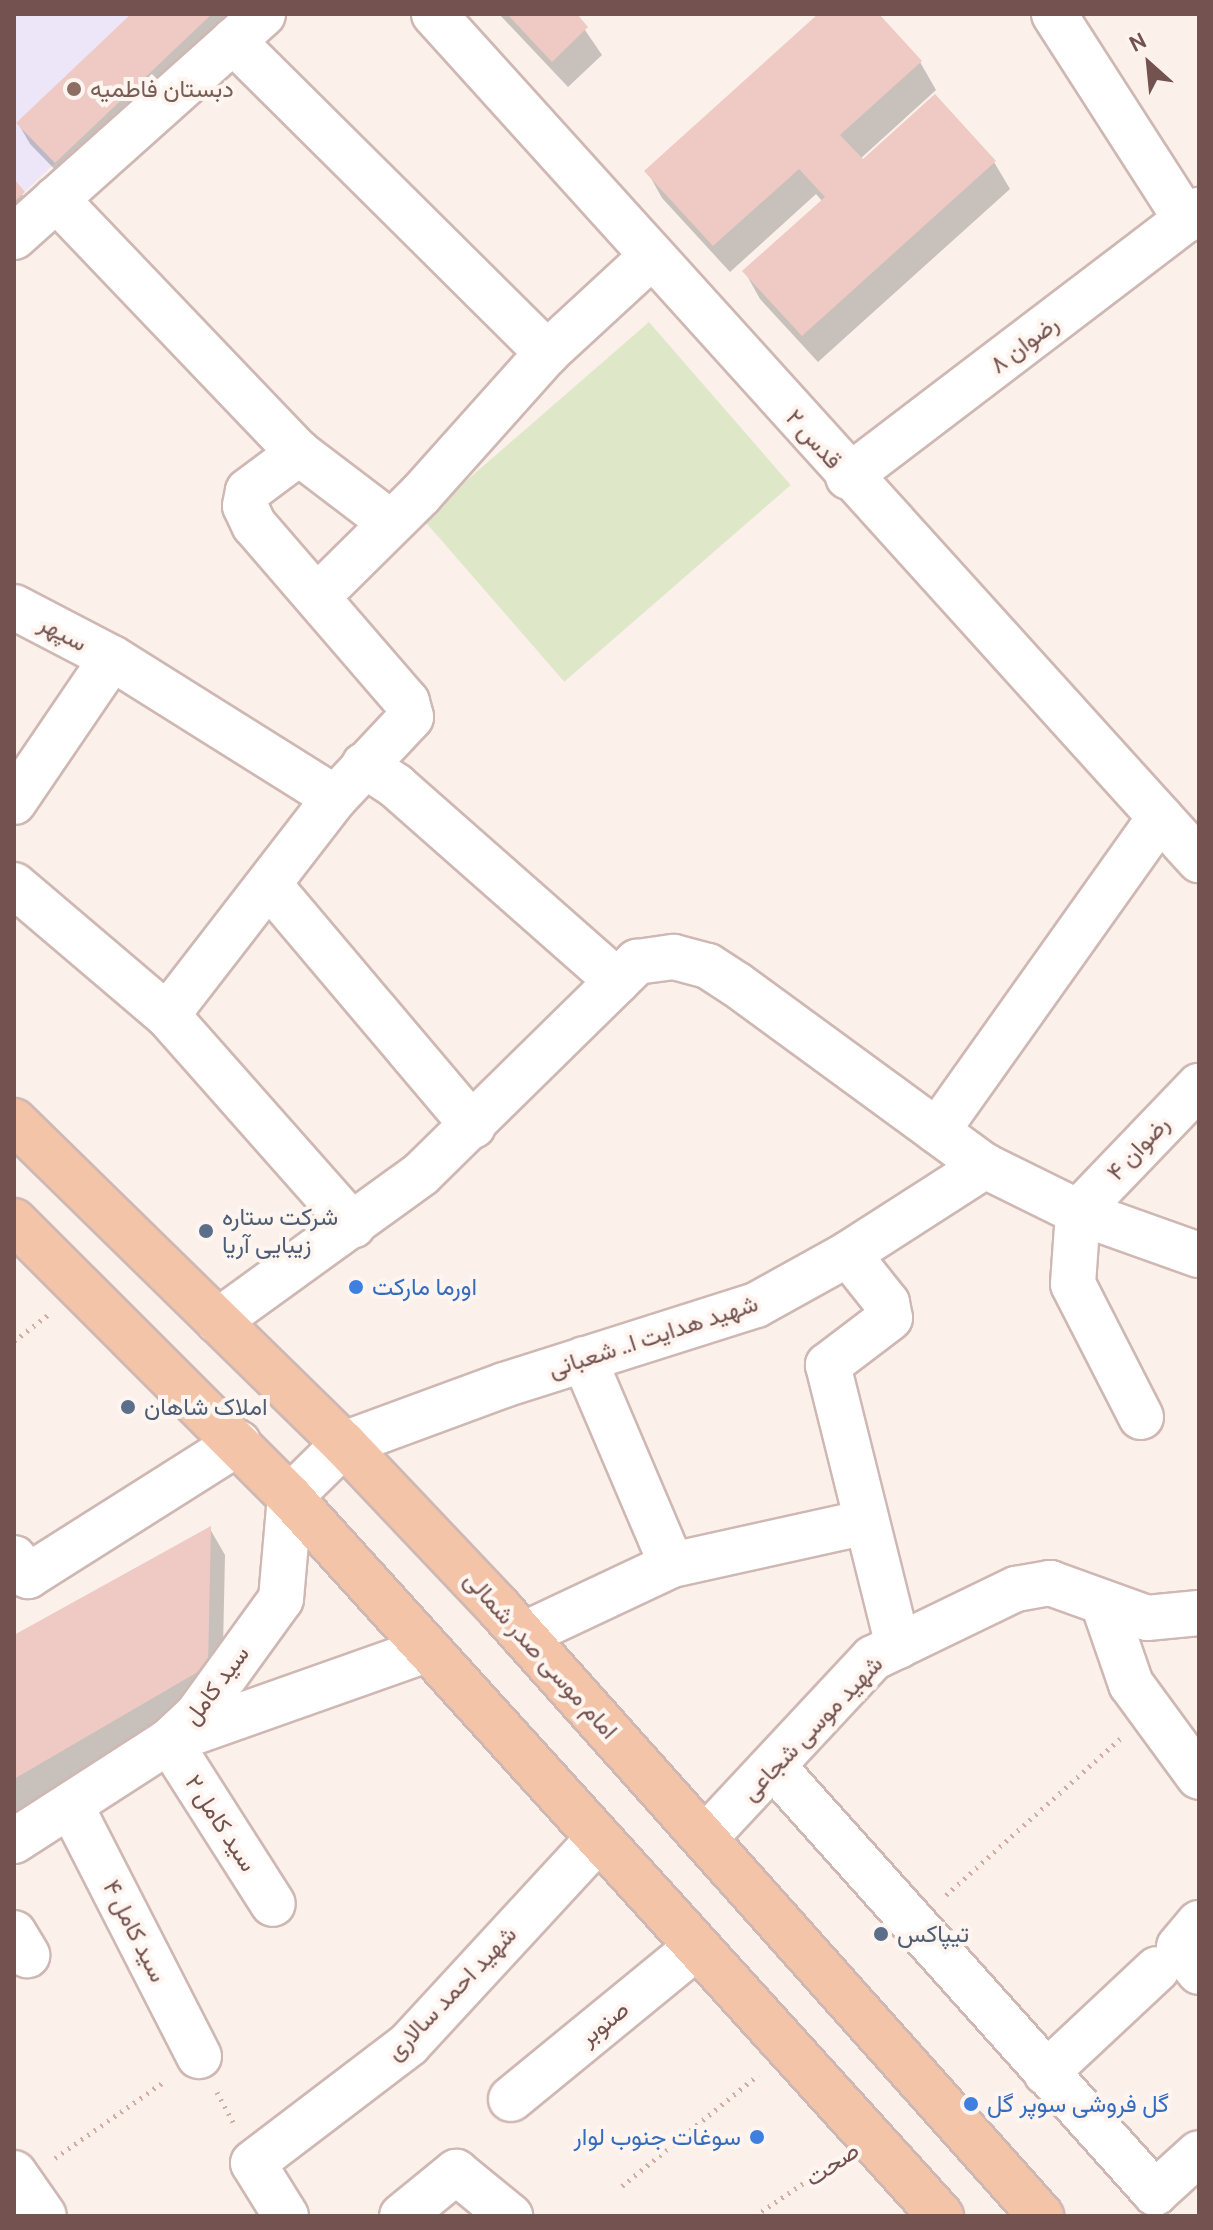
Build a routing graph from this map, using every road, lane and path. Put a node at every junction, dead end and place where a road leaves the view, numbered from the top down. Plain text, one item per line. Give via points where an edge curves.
1 (434, 14) edge
2 (1054, 14) edge
3 (248, 27) edge
4 (56, 199) junction
5 (1192, 215) edge
6 (14, 237) edge
7 (651, 257) junction
8 (547, 353) junction
9 (299, 453) junction
10 (848, 477) junction
11 (390, 522) junction
12 (318, 596) junction
13 (14, 607) edge
14 (112, 658) junction
15 (364, 765) junction
16 (335, 798) junction
17 (14, 802) edge
18 (1160, 817) junction
19 (1199, 860) edge
20 (14, 885) edge
21 (271, 887) junction
22 (617, 981) junction
23 (167, 1015) junction
24 (1197, 1091) edge
25 (14, 1121) edge
26 (473, 1126) junction
27 (937, 1131) junction
28 (985, 1166) junction
29 (1078, 1212) junction
30 (14, 1221) edge
31 (353, 1225) junction
32 (848, 1254) junction
33 (1199, 1255) edge
34 (218, 1321) junction
35 (584, 1359) junction
36 (1141, 1417) dead end
37 (238, 1443) junction
38 (344, 1444) junction
39 (290, 1497) junction
40 (866, 1522) junction
41 (14, 1558) edge
42 (672, 1565) junction
43 (1104, 1606) junction
44 (1199, 1613) edge
45 (523, 1635) junction
46 (898, 1646) junction
47 (427, 1650) junction
48 (1151, 1712) junction
49 (169, 1741) junction
50 (773, 1766) junction
51 (1199, 1777) edge
52 (71, 1806) junction
53 (705, 1838) junction
54 (598, 1839) junction
55 (14, 1841) edge
56 (273, 1904) dead end
57 (1199, 1923) edge
58 (912, 1925) junction
59 (697, 1947) junction
60 (1178, 1970) edge
61 (789, 2049) junction
62 (199, 2056) junction
63 (1046, 2073) junction
64 (511, 2099) dead end
65 (870, 2138) junction
66 (1199, 2153) edge
67 (253, 2163) junction
68 (622, 2186) dead end
69 (26, 2190) edge
70 (286, 2216) edge
71 (402, 2216) edge
72 (510, 2216) edge
73 (755, 2216) edge
74 (941, 2216) edge
75 (1041, 2216) edge

1 - 7 street, قدس ۲
2 - 5 street
3 - 4 street
3 - 8 street via 430,233
4 - 6 street
4 - 9 street
5 - 10 street, رضوان ۸
7 - 8 street
7 - 10 street, قدس ۲
8 - 11 street
9 - 11 street
9 - 12 street via 248,491 245,506 254,525
10 - 18 street, قدس ۲
11 - 12 street
12 - 15 street via 407,702 411,717
13 - 14 street, سپهر
14 - 16 street, سپهر
14 - 17 street
15 - 16 street
15 - 22 street via 396,786
16 - 21 street
18 - 19 street, قدس ۲
18 - 27 street
20 - 23 street
21 - 23 street
21 - 26 street
22 - 26 street
22 - 27 street via 637,962 674,957 708,966
23 - 31 street
24 - 29 street, رضوان ۴
25 - 34 main road, امام موسی صدر شمالی
26 - 31 street
27 - 28 street
28 - 29 street
28 - 32 street, شهید هدایت ا.. شعبانی
29 - 33 street
29 - 36 street via 1073,1284
30 - 37 main road
31 - 34 street
32 - 35 street, شهید هدایت ا.. شعبانی via 756,1305
32 - 40 street via 887,1303 890,1318 828,1365
34 - 38 main road, امام موسی صدر شمالی
35 - 38 street, شهید هدایت ا.. شعبانی
35 - 42 street
37 - 39 main road
37 - 41 street via 28,1576
38 - 39 street
38 - 45 main road, امام موسی صدر شمالی
39 - 47 main road
39 - 49 street, سید کامل via 281,1599 197,1715
40 - 42 street
40 - 46 street
42 - 45 street
43 - 44 street, شهید موسی شجاعی via 1147,1618
43 - 46 street, شهید موسی شجاعی via 1050,1583 1016,1589
43 - 48 street via 1131,1684
45 - 53 main road, امام موسی صدر شمالی
46 - 50 street, شهید موسی شجاعی via 873,1658
47 - 49 street
47 - 54 main road
48 - 51 street
48 - 58 path
49 - 52 street, سید کامل
49 - 56 street, سید کامل ۲
50 - 53 street, شهید موسی شجاعی
50 - 58 street
52 - 55 street, سید کامل
52 - 62 street, سید کامل ۴
53 - 75 main road, امام موسی صدر شمالی
54 - 59 main road
54 - 67 street, شهید احمد سالاری via 409,2044
57 - 60 street via 1179,1947
58 - 63 street
59 - 61 main road
59 - 64 street, صنوبر
60 - 63 street
61 - 65 main road
61 - 68 path
62 - 67 path
62 - 69 path
63 - 66 street via 1155,2193
65 - 73 path, صحت
65 - 74 main road
67 - 70 street
71 - 72 street via 456,2172

